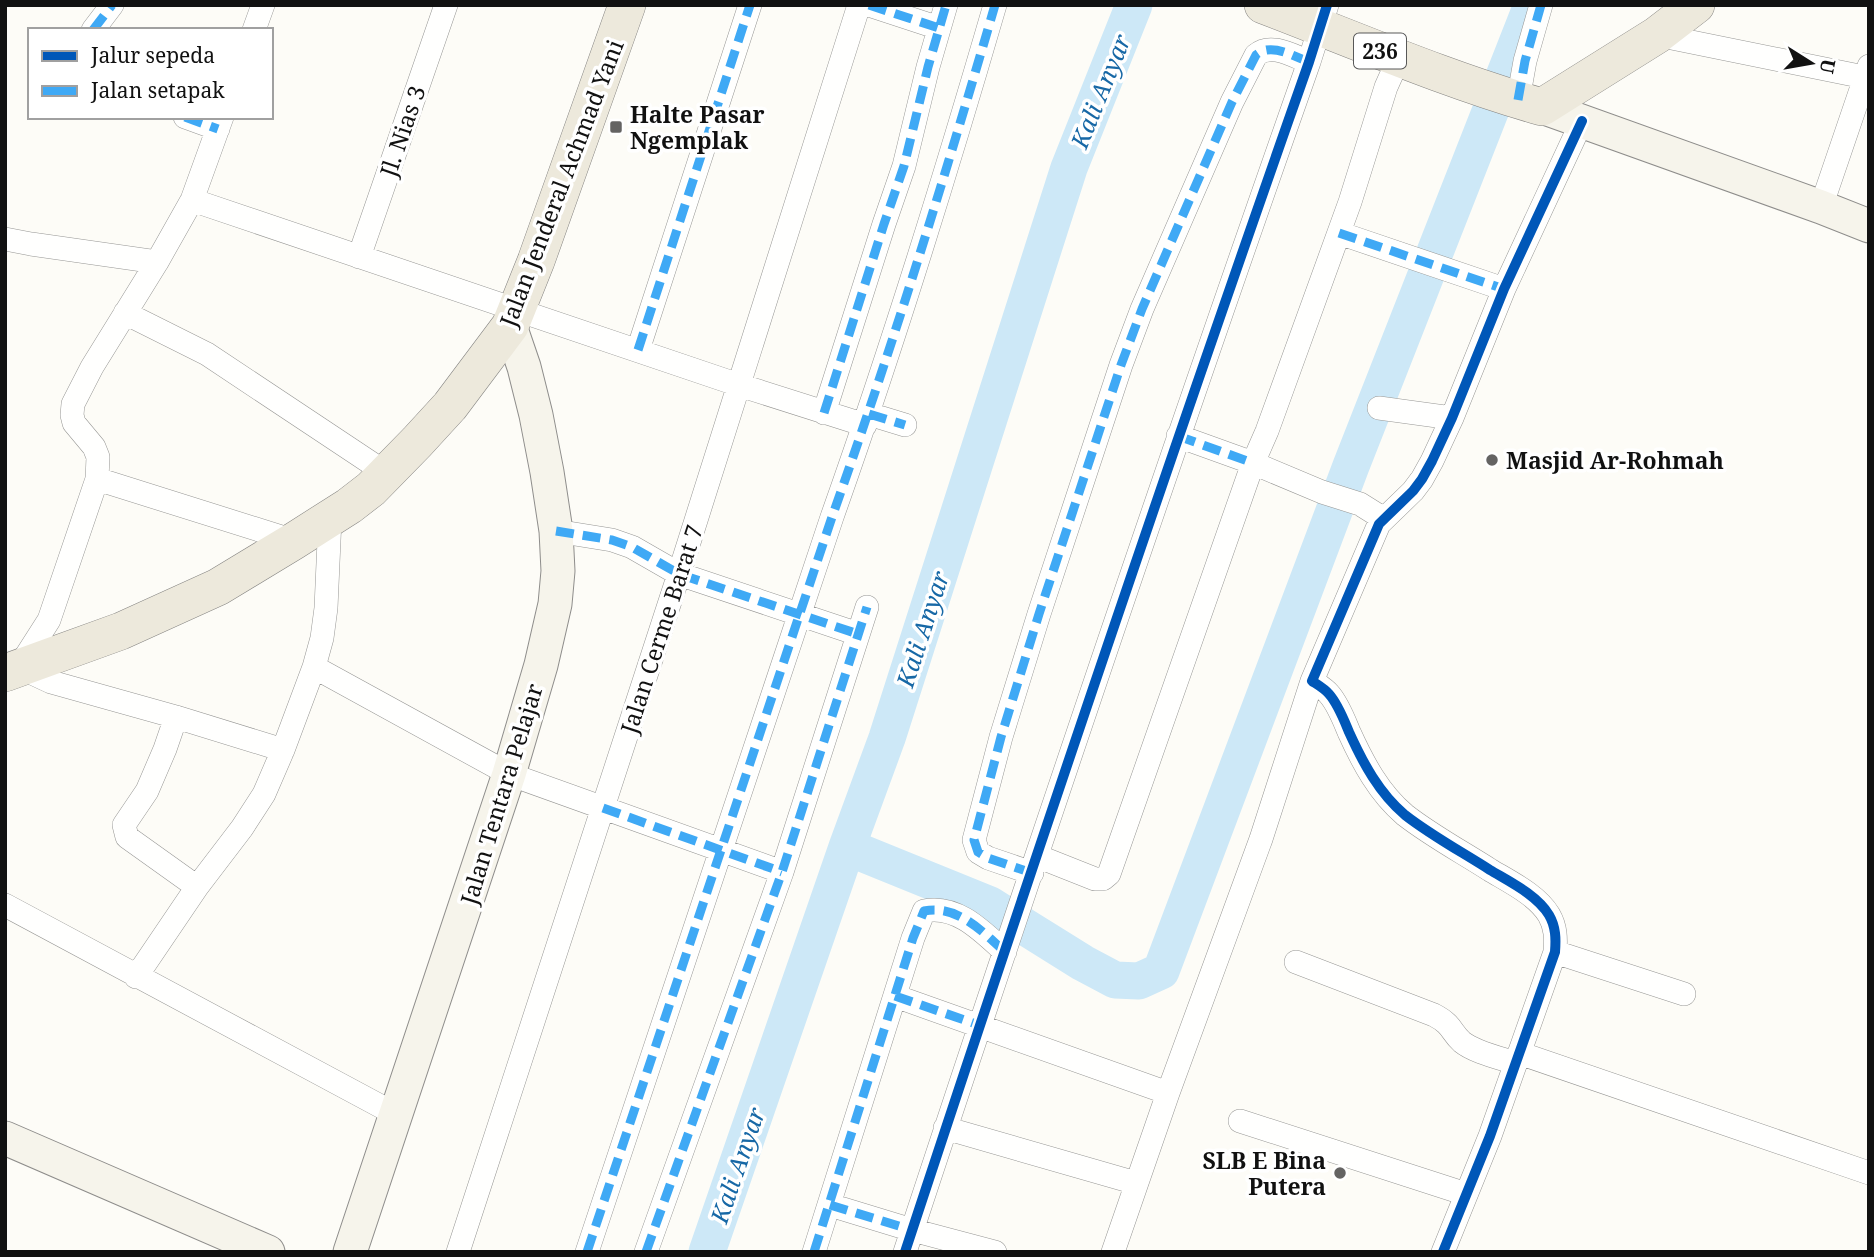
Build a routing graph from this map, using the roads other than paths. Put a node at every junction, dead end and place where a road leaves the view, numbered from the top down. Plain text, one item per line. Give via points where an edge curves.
1 (112, 5) edge
2 (263, 5) edge
3 (446, 5) edge
4 (627, 5) edge
5 (750, 5) edge
6 (859, 5) edge
7 (869, 5) edge
8 (946, 5) edge
9 (995, 5) edge
10 (1541, 5) edge
11 (1696, 5) edge
12 (1270, 8) edge
13 (1324, 16) edge
14 (1666, 23) edge
15 (95, 28) edge
16 (255, 28) edge
17 (939, 28) junction
18 (1399, 58) junction
19 (1309, 62) junction
20 (1868, 74) edge
21 (1514, 98) junction
22 (197, 119) edge
23 (1581, 121) junction
24 (220, 123) edge
25 (192, 200) junction
26 (1821, 207) junction
27 (1869, 226) edge
28 (1339, 233) junction
29 (5, 239) edge
30 (359, 257) junction
31 (157, 261) junction
32 (1504, 289) junction
33 (125, 313) junction
34 (513, 318) junction
35 (638, 351) junction
36 (738, 385) junction
37 (1379, 408) dead end
38 (824, 412) junction
39 (1452, 418) junction
40 (867, 419) junction
41 (905, 425) dead end
42 (1178, 436) junction
43 (1253, 463) junction
44 (386, 474) junction
45 (97, 479) junction
46 (330, 518) junction
47 (1384, 519) junction
48 (556, 531) junction
49 (294, 541) junction
50 (679, 574) junction
51 (867, 607) dead end
52 (800, 615) junction
53 (858, 634) junction
54 (314, 667) junction
55 (12, 670) edge
56 (1312, 681) junction
57 (176, 717) junction
58 (283, 750) junction
59 (509, 774) junction
60 (603, 808) junction
61 (721, 849) junction
62 (782, 872) junction
63 (1032, 874) junction
64 (197, 887) junction
65 (5, 905) edge
66 (1008, 944) junction
67 (1555, 952) junction
68 (1296, 962) dead end
69 (136, 977) junction
70 (1685, 995) dead end
71 (895, 996) junction
72 (979, 1025) junction
73 (1517, 1058) junction
74 (1168, 1093) junction
75 (397, 1115) junction
76 (1240, 1121) dead end
77 (945, 1128) junction
78 (5, 1138) edge
79 (1869, 1173) edge
80 (1136, 1183) junction
81 (1466, 1194) junction
82 (830, 1205) junction
83 (908, 1241) edge
84 (268, 1252) edge
85 (350, 1252) edge
86 (458, 1252) edge
87 (587, 1252) edge
88 (646, 1252) edge
89 (814, 1252) edge
90 (995, 1252) edge
91 (1113, 1252) edge
92 (1444, 1252) edge

1 - 15 street
2 - 16 street
3 - 30 street, Jl. Nias 3
4 - 34 main road, Jalan Jenderal Achmad Yani
5 - 35 street
6 - 36 street, Jalan Cerme Barat 7
7 - 17 street
8 - 17 street
9 - 40 street
10 - 21 street
11 - 14 main road
12 - 13 main road, 236
13 - 18 main road, 236
13 - 19 street
14 - 20 street
14 - 21 main road
17 - 38 street via 906,159
18 - 21 main road, 236
18 - 28 street
19 - 42 street
19 - 63 street via 1269,48 1256,55 1231,102 1142,309 1102,420 1001,737 974,839 978,852
20 - 26 street
21 - 23 main road
22 - 24 street
23 - 26 main road
23 - 32 street
24 - 25 street
25 - 30 street
25 - 31 street
26 - 27 main road
28 - 32 street
28 - 43 street
29 - 31 street
30 - 34 street
31 - 33 street
32 - 39 street
33 - 44 street via 207,354
33 - 45 street via 73,404 74,423 98,457
34 - 35 street
34 - 44 main road, Jalan Jenderal Achmad Yani via 450,406
34 - 48 main road, Jalan Tentara Pelajar
35 - 36 street
36 - 38 street
36 - 50 street, Jalan Cerme Barat 7
37 - 39 street
38 - 40 street
39 - 47 street via 1422,480
40 - 41 street
40 - 52 street
42 - 43 street
42 - 63 street
43 - 47 street via 1349,500
43 - 63 street via 1109,874 1094,879
44 - 46 main road, Jalan Jenderal Achmad Yani
45 - 49 street
45 - 55 street via 49,620
46 - 49 main road, Jalan Jenderal Achmad Yani
46 - 54 street via 326,608
47 - 56 street
48 - 50 street via 612,540
48 - 59 main road, Jalan Tentara Pelajar via 553,618
49 - 55 main road, Jalan Jenderal Achmad Yani via 206,592 121,631
50 - 52 street
50 - 60 street, Jalan Cerme Barat 7
51 - 53 street
52 - 53 street
52 - 61 street
53 - 62 street
54 - 58 street
54 - 59 street
55 - 57 street
56 - 67 street via 1330,694 1379,788 1394,805 1544,908 1556,938
56 - 74 street via 1261,839
57 - 58 street
57 - 64 street via 147,791 124,825 127,837
58 - 64 street via 264,794
59 - 60 street
59 - 75 main road, Jalan Tentara Pelajar
60 - 61 street
60 - 86 street, Jalan Cerme Barat 7
61 - 62 street
61 - 87 street
62 - 88 street
63 - 66 street
64 - 69 street
65 - 69 street
66 - 71 street via 960,916 924,911
66 - 72 street
67 - 70 street
67 - 73 street
68 - 73 street via 1434,1015 1464,1044
69 - 75 street
71 - 72 street
71 - 82 street
72 - 74 street
72 - 77 street
73 - 79 street
73 - 81 street
74 - 80 street
75 - 85 main road, Jalan Tentara Pelajar
76 - 81 street
77 - 80 street
77 - 83 street
78 - 84 main road
80 - 91 street
81 - 92 street
82 - 83 street
82 - 89 street
83 - 90 street

